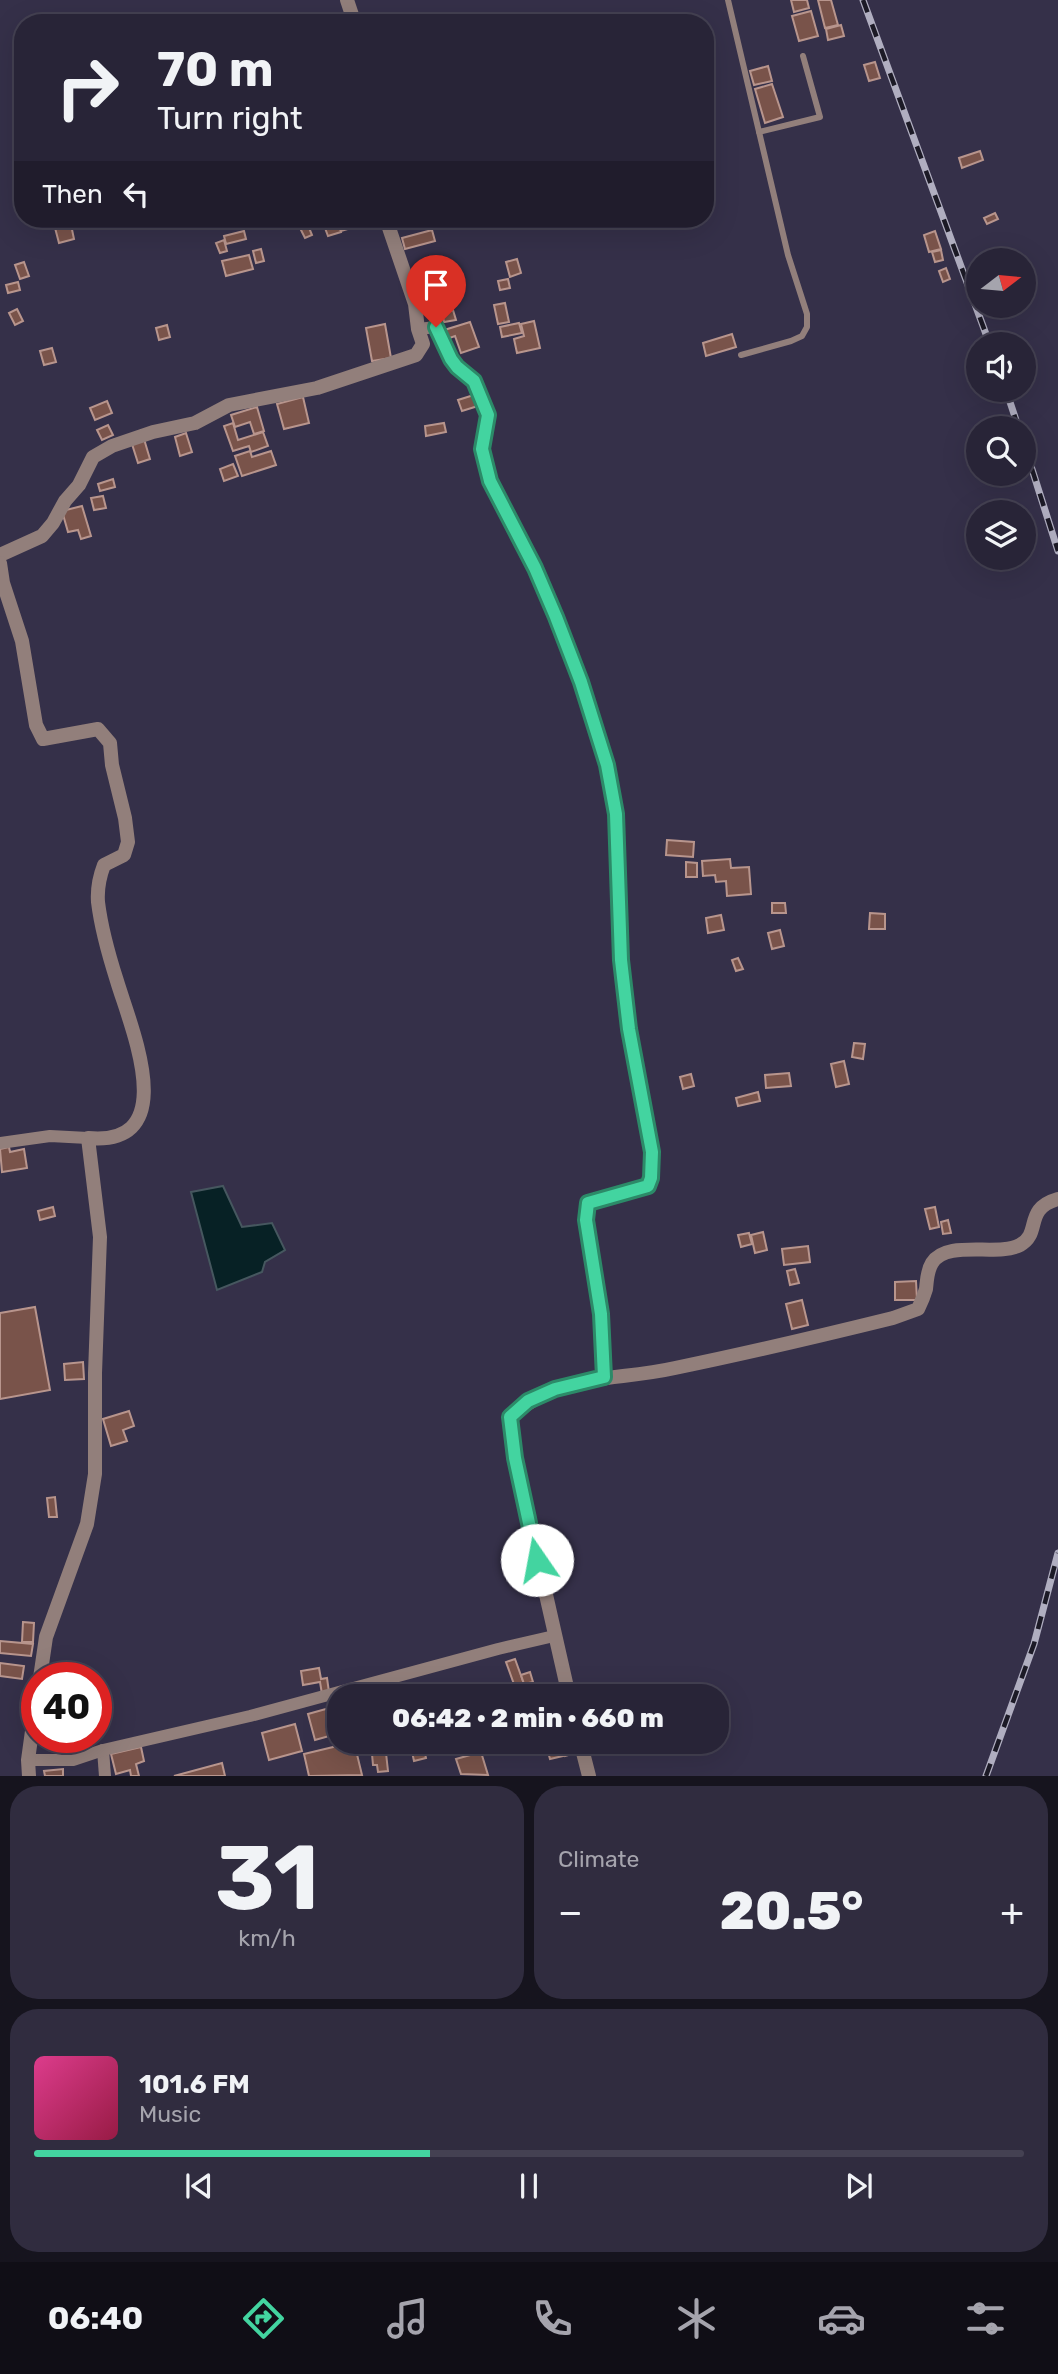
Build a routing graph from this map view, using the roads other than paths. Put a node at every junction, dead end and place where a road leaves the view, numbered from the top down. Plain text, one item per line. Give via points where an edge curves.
1 (728, 0) edge
2 (803, 56) dead end
3 (759, 132) junction
4 (389, 228) edge
5 (418, 329) junction
6 (741, 355) dead end
7 (0, 555) edge
8 (0, 563) edge
9 (5, 606) edge
10 (88, 1138) junction
11 (0, 1143) edge
12 (1058, 1199) edge
13 (604, 1377) junction
14 (554, 1636) junction
15 (42, 1662) edge
16 (566, 1684) edge
17 (112, 1748) edge
18 (30, 1753) edge
19 (94, 1753) edge
20 (103, 1753) edge
21 (583, 1754) edge
22 (29, 1760) junction
23 (29, 1776) edge
24 (105, 1776) edge
25 (589, 1776) edge

1 - 3 lane
2 - 3 lane via 820,117
3 - 6 lane via 807,327 791,341
4 - 5 street via 415,304
5 - 7 street via 423,344 416,355 317,388 229,405 195,423 112,446 93,457 42,536
5 - 13 street via 436,327 451,359 474,381 488,415 482,449 490,481 535,568 581,682 607,765 616,814 622,974 652,1152 648,1186 588,1203 586,1220 601,1314
8 - 9 street
9 - 10 street via 22,641 36,725 43,739 98,729 110,743 125,818 128,842 124,855 104,865 98,903 142,1066 144,1099 136,1122 126,1133 103,1140
10 - 11 street via 50,1136
10 - 15 street via 100,1237 95,1474 87,1524 46,1637
12 - 13 street via 1038,1209 1030,1238 1017,1247 947,1252 933,1260 918,1309 673,1369
13 - 14 street via 555,1389 528,1401 510,1417
14 - 16 street
14 - 17 street
18 - 22 street
19 - 22 street via 73,1760
20 - 24 street
21 - 25 street
22 - 23 street

